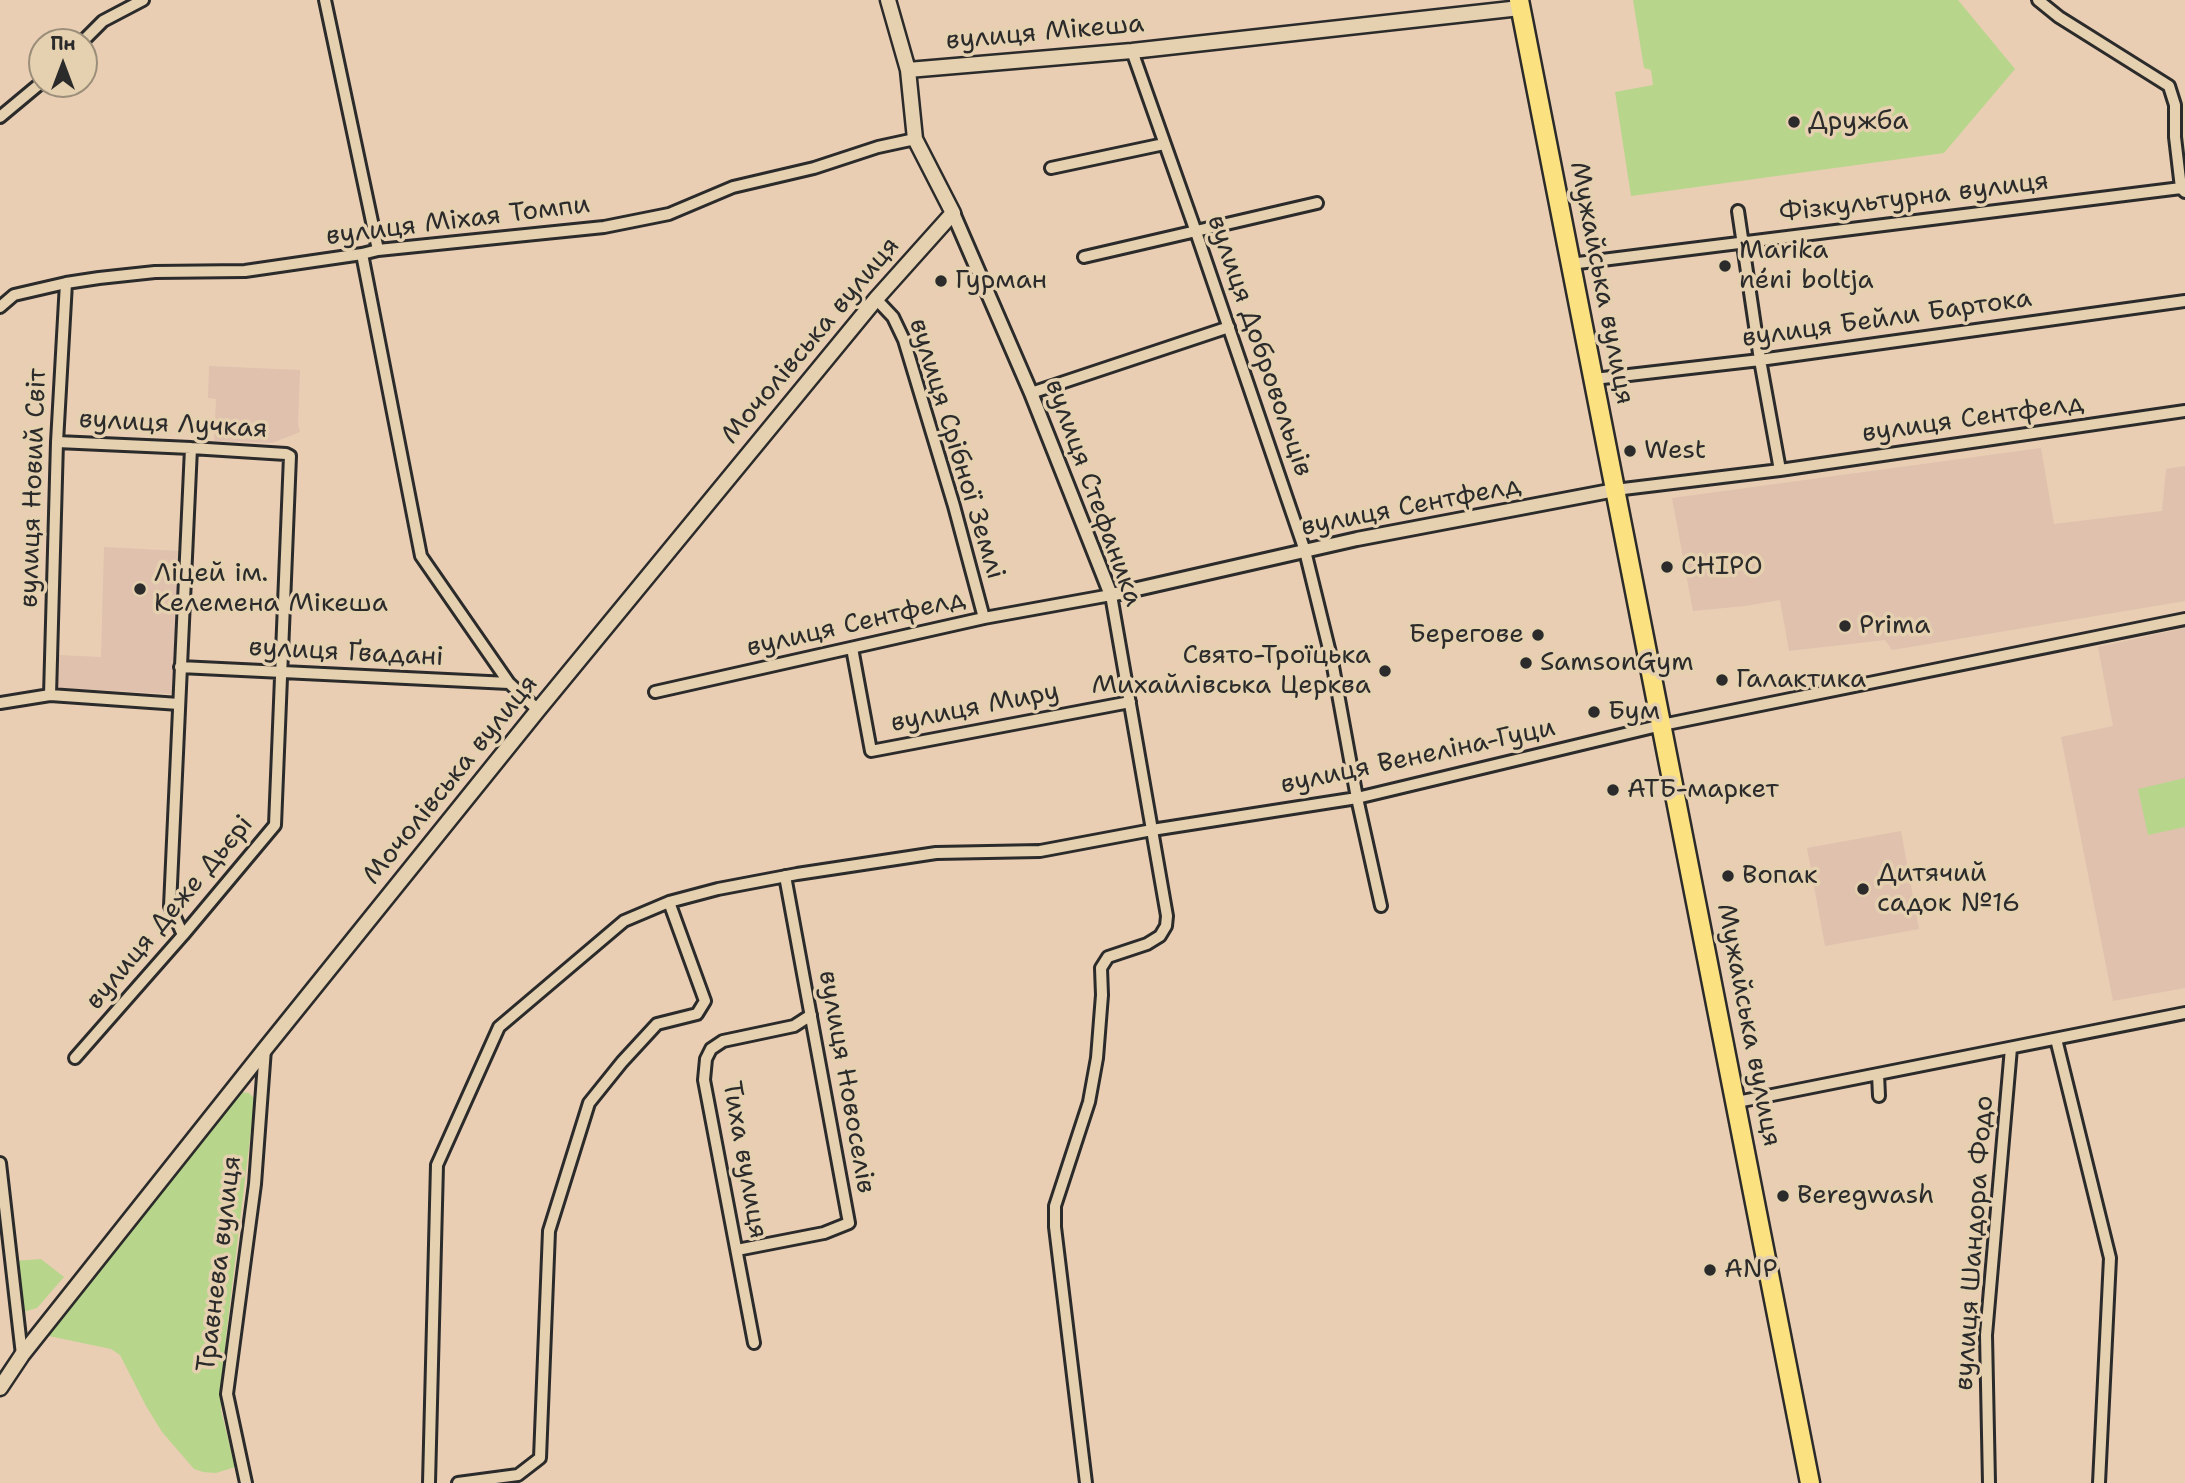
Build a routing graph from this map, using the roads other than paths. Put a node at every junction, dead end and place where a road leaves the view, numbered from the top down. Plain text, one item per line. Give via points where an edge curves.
1 (143, 0) edge
2 (325, 0) edge
3 (888, 0) edge
4 (2038, 0) edge
5 (1519, 4) edge
6 (96, 28) edge
7 (1132, 51) junction
8 (908, 70) junction
9 (28, 94) edge
10 (0, 117) edge
11 (915, 139) junction
12 (1164, 144) junction
13 (1051, 167) dead end
14 (2183, 190) edge
15 (1317, 204) dead end
16 (1738, 211) dead end
17 (953, 213) junction
18 (1196, 232) junction
19 (1742, 244) junction
20 (379, 250) junction
21 (362, 254) junction
22 (1084, 257) dead end
23 (1570, 264) junction
24 (66, 283) junction
25 (876, 299) junction
26 (2185, 301) edge
27 (0, 307) edge
28 (1229, 327) junction
29 (1760, 360) junction
30 (1594, 379) junction
31 (1031, 393) junction
32 (2185, 411) edge
33 (57, 442) junction
34 (191, 448) junction
35 (286, 454) joint
36 (1780, 470) junction
37 (1615, 490) junction
38 (1305, 551) junction
39 (1111, 595) junction
40 (984, 618) junction
41 (2185, 619) edge
42 (852, 648) junction
43 (180, 667) junction
44 (282, 673) junction
45 (509, 683) junction
46 (655, 692) dead end
47 (50, 695) junction
48 (1130, 702) junction
49 (0, 703) edge
50 (179, 704) junction
51 (538, 710) junction
52 (1662, 725) junction
53 (1357, 798) junction
54 (1152, 830) junction
55 (785, 876) junction
56 (669, 902) junction
57 (1381, 906) dead end
58 (183, 935) junction
59 (2185, 1013) edge
60 (811, 1016) junction
61 (2056, 1039) junction
62 (2011, 1048) junction
63 (265, 1049) junction
64 (75, 1058) dead end
65 (1878, 1074) junction
66 (1879, 1096) dead end
67 (1737, 1102) junction
68 (0, 1163) edge
69 (737, 1250) junction
70 (754, 1343) dead end
71 (22, 1355) junction
72 (0, 1388) edge
73 (246, 1483) edge
74 (429, 1483) edge
75 (458, 1483) edge
76 (1086, 1483) edge
77 (1810, 1483) edge
78 (1989, 1483) edge
79 (2099, 1483) edge

1 - 6 street
2 - 20 street
3 - 8 main road, вулиця Стефаника
4 - 14 street via 2169,86
5 - 7 main road, вулиця Мікеша
5 - 23 highway, Мужайська вулиця
7 - 8 main road, вулиця Мікеша
7 - 12 street, вулиця Добровольців
8 - 11 main road, вулиця Стефаника
9 - 10 street
11 - 17 main road, вулиця Стефаника
11 - 20 street, вулиця Міхая Томпи via 733,187 669,214 604,227
12 - 13 street
12 - 18 street, вулиця Добровольців
14 - 19 street, Фізкультурна вулиця
15 - 18 street
16 - 19 street
17 - 25 main road, Мочолівська вулиця
17 - 31 street, вулиця Стефаника
18 - 22 street
18 - 28 street, вулиця Добровольців
19 - 23 street, Фізкультурна вулиця
19 - 29 street
20 - 21 street, вулиця Міхая Томпи
21 - 24 street, вулиця Міхая Томпи via 245,271 155,272
21 - 45 street via 421,556
23 - 30 highway, Мужайська вулиця
24 - 27 street, вулиця Міхая Томпи via 14,295
24 - 33 street, вулиця Новий Світ
25 - 40 street, вулиця Срібної Землі via 893,317 904,340
25 - 51 main road, Мочолівська вулиця
26 - 29 street, вулиця Бейли Бартока
28 - 31 street
28 - 38 street, вулиця Добровольців
29 - 30 street, вулиця Бейли Бартока
29 - 36 street
30 - 37 highway, Мужайська вулиця
31 - 39 street, вулиця Стефаника
32 - 36 street, вулиця Сентфелд
33 - 34 street, вулиця Лучкая
33 - 47 street, вулиця Новий Світ
34 - 35 street, вулиця Лучкая
34 - 43 street
35 - 44 street, вулиця Деже Дьєрі via 290,456
36 - 37 street, вулиця Сентфелд
37 - 38 street, вулиця Сентфелд
37 - 52 highway, Мужайська вулиця
38 - 39 street, вулиця Сентфелд
38 - 53 street, вулиця Добровольців via 1332,661
39 - 40 street, вулиця Сентфелд
39 - 48 street, вулиця Стефаника
40 - 42 street, вулиця Сентфелд
41 - 52 street, вулиця Венеліна-Гуци
42 - 46 street, вулиця Сентфелд
42 - 48 street, вулиця Миру via 871,751
43 - 44 street, вулиця Ґвадані
43 - 50 street
44 - 45 street, вулиця Ґвадані
44 - 58 street, вулиця Деже Дьєрі via 275,825
45 - 51 street
47 - 49 street
47 - 50 street
48 - 54 street, вулиця Стефаника
50 - 58 street via 170,906
51 - 63 main road, Мочолівська вулиця
52 - 53 street, вулиця Венеліна-Гуци
52 - 67 highway, Мужайська вулиця
53 - 54 street, вулиця Венеліна-Гуци
53 - 57 street, вулиця Добровольців
54 - 55 street, вулиця Венеліна-Гуци via 1040,851 936,853
54 - 76 street, вулиця Стефаника via 1166,926 1147,944 1108,957 1101,968 1097,1058 1089,1102 1055,1206
55 - 56 street, вулиця Венеліна-Гуци
55 - 60 street, вулиця Новоселів
56 - 74 street, вулиця Венеліна-Гуци via 624,921 499,1027 437,1165
56 - 75 street via 705,1001 697,1014 657,1024 589,1103 549,1231 540,1458 518,1475
58 - 64 street, вулиця Деже Дьєрі
59 - 61 street
60 - 69 street, Тиха вулиця via 794,1027 723,1041 706,1059 704,1080
60 - 69 street, вулиця Новоселів via 849,1223 824,1233
61 - 62 street
61 - 79 street via 2110,1258
62 - 65 street
62 - 78 street, вулиця Шандора Фодо via 1986,1335
63 - 71 main road, Мочолівська вулиця
63 - 73 street, Травнева вулиця via 255,1184 227,1394
65 - 66 street
65 - 67 street
67 - 77 highway, Мужайська вулиця
68 - 71 street
69 - 70 street, Тиха вулиця
71 - 72 main road, Мочолівська вулиця

